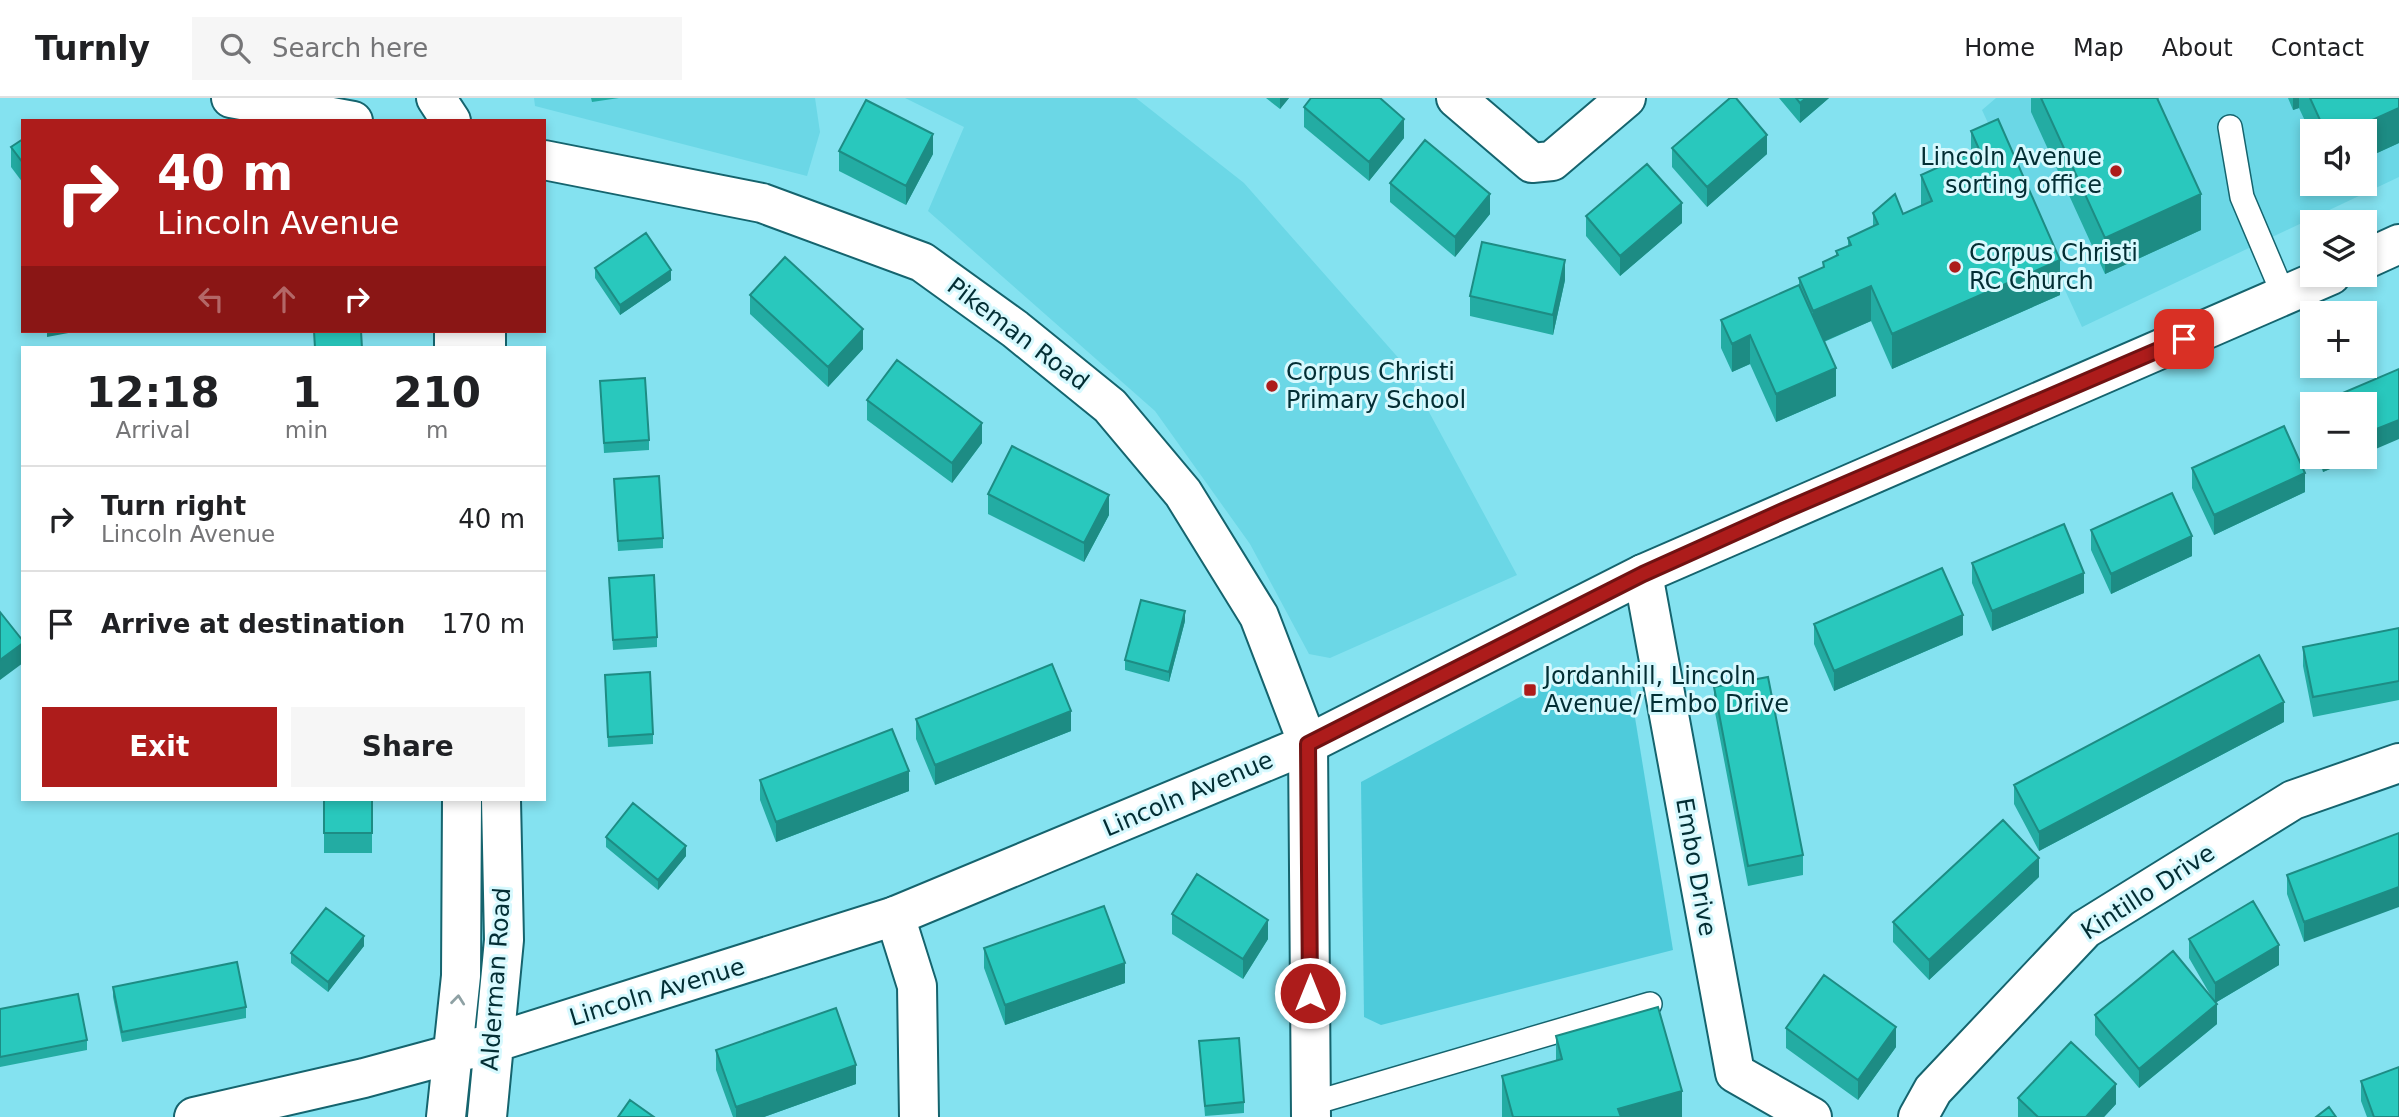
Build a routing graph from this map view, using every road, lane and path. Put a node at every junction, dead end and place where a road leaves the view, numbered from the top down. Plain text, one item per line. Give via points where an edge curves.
1 (231, 98) edge
2 (436, 98) edge
3 (470, 98) edge
4 (1456, 98) edge
5 (1626, 98) edge
6 (342, 119) edge
7 (450, 119) edge
8 (467, 119) edge
9 (2230, 127) dead end
10 (546, 160) edge
11 (2399, 244) edge
12 (2377, 254) edge
13 (2304, 287) edge
14 (2284, 296) junction
15 (1643, 574) junction
16 (1308, 744) junction
17 (2399, 763) edge
18 (462, 801) edge
19 (501, 801) edge
20 (895, 916) junction
21 (1650, 1004) dead end
22 (493, 1043) junction
23 (453, 1054) junction
24 (1311, 1111) edge
25 (194, 1117) edge
26 (446, 1117) edge
27 (486, 1117) edge
28 (919, 1117) edge
29 (1812, 1117) edge
30 (1918, 1117) edge

1 - 6 street
2 - 7 street
3 - 8 street
4 - 5 street via 1532,163 1552,161
9 - 14 lane via 2242,197
10 - 16 street, Pikeman Road via 762,202 922,262 1015,329 1110,406 1184,493 1259,616
11 - 12 street
13 - 14 street, Lincoln Avenue
14 - 15 street, Lincoln Avenue
15 - 16 street, Lincoln Avenue
15 - 29 street, Embo Drive via 1735,1073
16 - 20 street, Lincoln Avenue
16 - 24 street
17 - 30 street, Kintillo Drive via 2293,800 2085,929 1933,1090
23 -> 18 street, Alderman Road via 461,976
19 - 22 street, Alderman Road via 504,940
20 - 22 street, Lincoln Avenue
20 - 28 street via 916,986
21 - 24 lane
22 - 23 street, Lincoln Avenue
22 - 27 street, Alderman Road
23 - 25 street, Lincoln Avenue
23 - 26 street, Alderman Road

